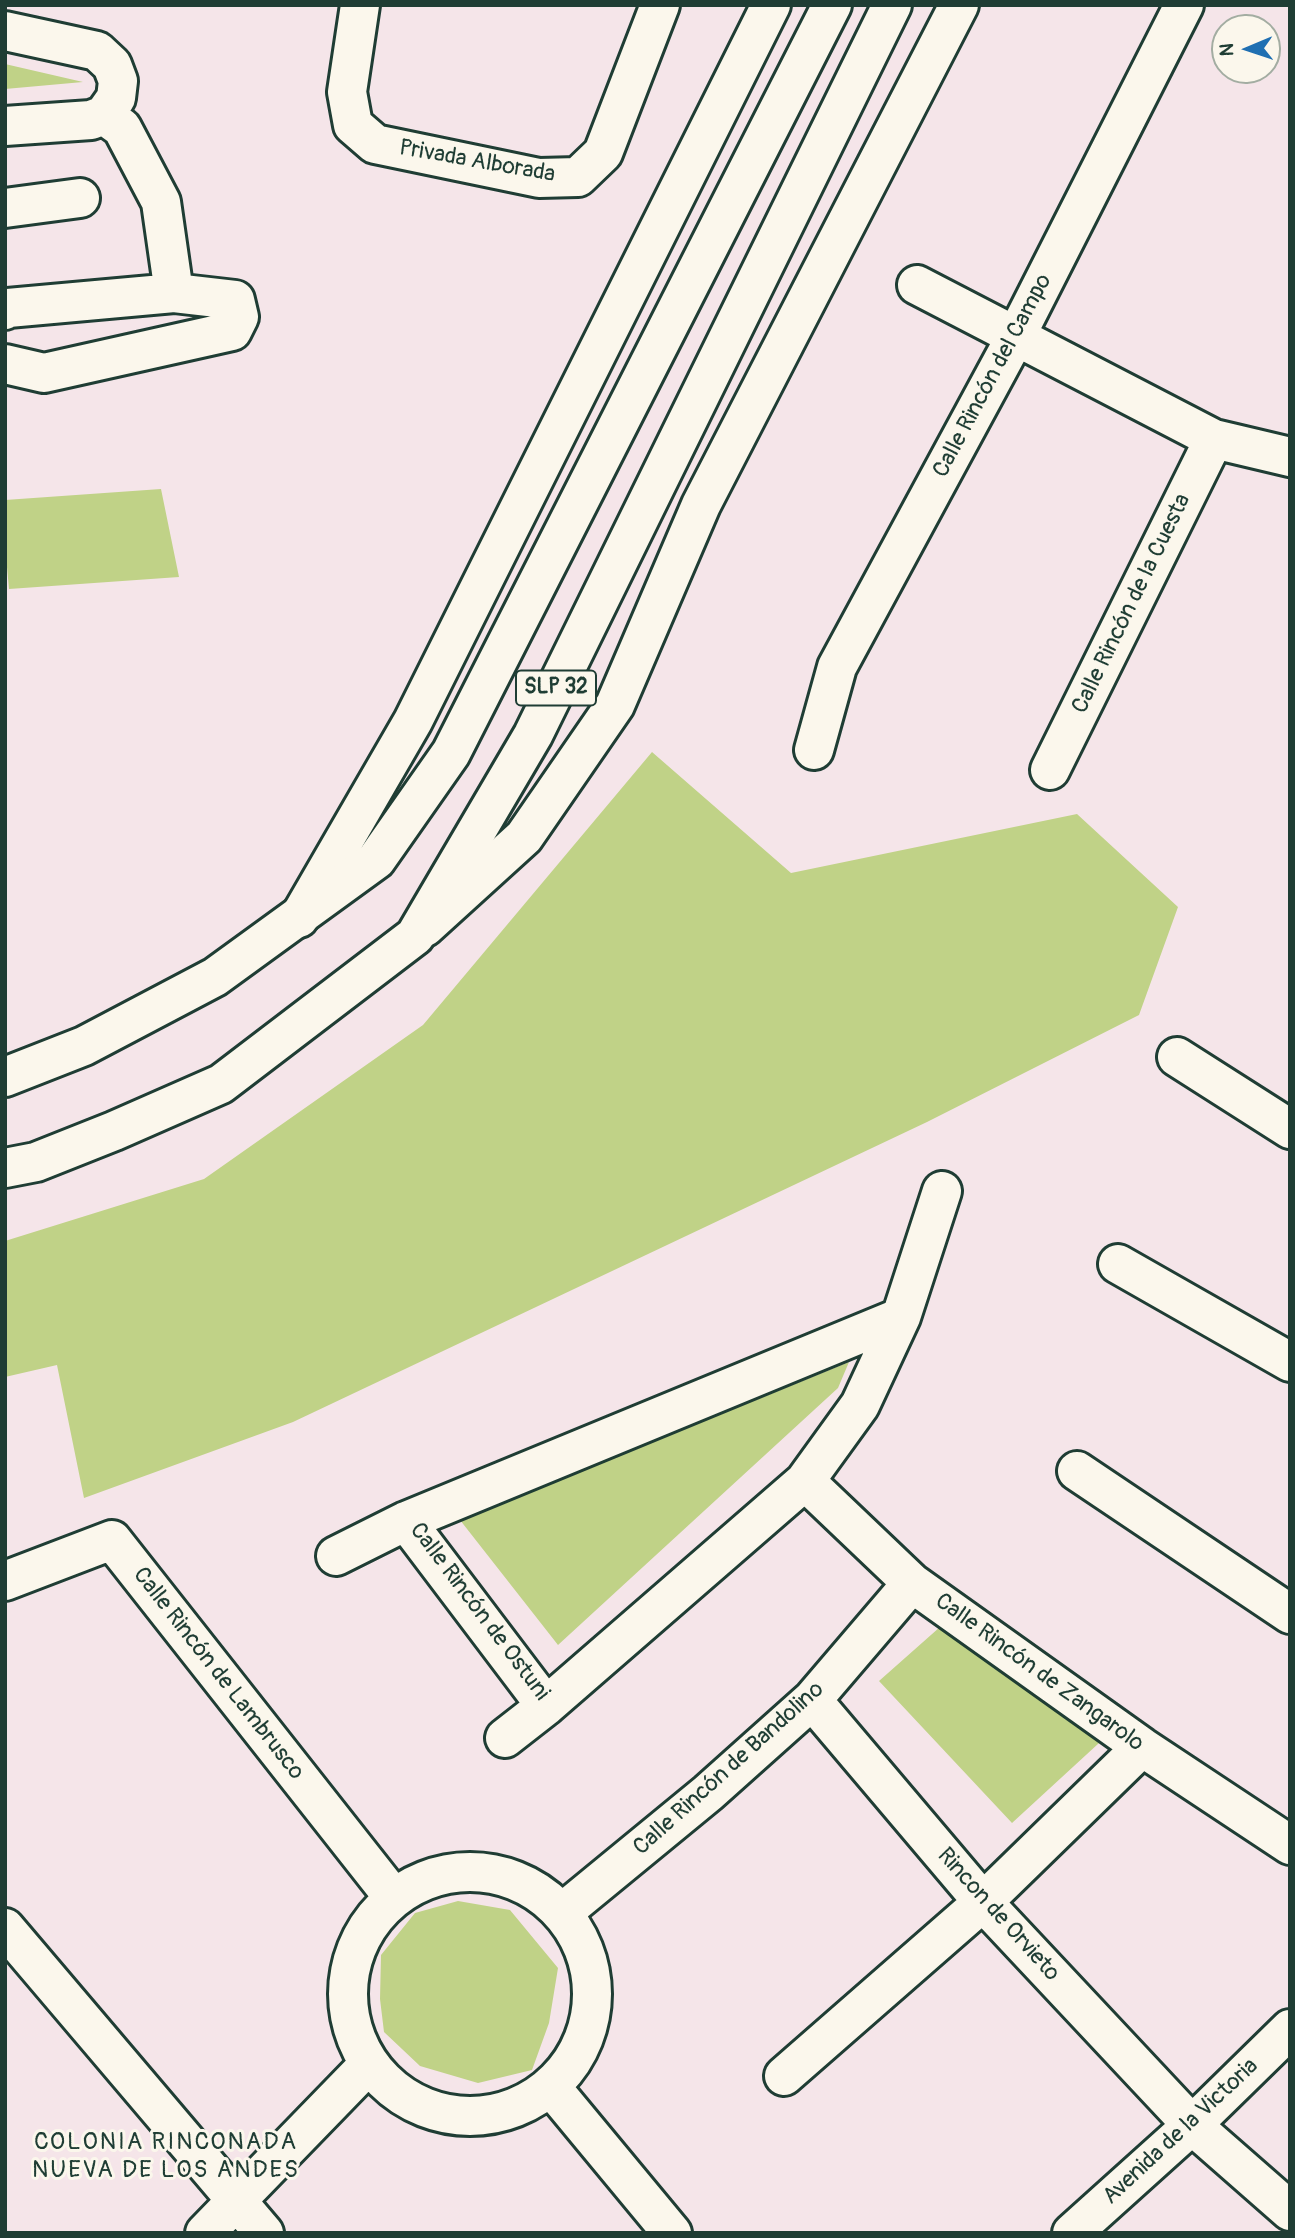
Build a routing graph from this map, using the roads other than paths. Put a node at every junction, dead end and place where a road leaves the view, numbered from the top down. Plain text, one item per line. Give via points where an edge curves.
1 (360, 5) edge
2 (660, 5) edge
3 (771, 5) edge
4 (832, 5) edge
5 (892, 5) edge
6 (959, 5) edge
7 (1184, 5) edge
8 (5, 30) edge
9 (104, 115) junction
10 (5, 126) edge
11 (80, 198) dead end
12 (5, 208) edge
13 (917, 285) dead end
14 (174, 293) junction
15 (5, 310) edge
16 (1016, 337) junction
17 (5, 364) edge
18 (1214, 439) junction
19 (1290, 457) edge
20 (814, 750) dead end
21 (1050, 770) dead end
22 (299, 918) junction
23 (415, 936) junction
24 (1177, 1057) dead end
25 (5, 1077) edge
26 (1290, 1129) edge
27 (5, 1168) edge
28 (942, 1191) dead end
29 (1118, 1264) dead end
30 (901, 1317) junction
31 (1290, 1362) edge
32 (1077, 1471) dead end
33 (805, 1480) junction
34 (406, 1521) junction
35 (336, 1556) dead end
36 (5, 1581) edge
37 (912, 1583) junction
38 (1290, 1614) edge
39 (812, 1700) junction
40 (546, 1706) junction
41 (505, 1738) dead end
42 (1142, 1747) junction
43 (1290, 1845) edge
44 (394, 1898) junction
45 (983, 1902) junction
46 (562, 1913) junction
47 (5, 1928) edge
48 (1290, 2029) edge
49 (369, 2064) junction
50 (784, 2076) dead end
51 (551, 2087) junction
52 (1192, 2125) junction
53 (237, 2202) junction
54 (1290, 2211) edge
55 (205, 2233) edge
56 (264, 2233) edge
57 (672, 2233) edge
58 (1072, 2233) edge

1 - 2 street, Privada Alborada via 347,92 353,125 375,144 539,178 565,178 578,177 603,153
3 - 22 street via 414,721
4 - 22 street, SLP 32 via 452,753 376,860
5 - 23 street, SLP 32 via 533,735
6 - 23 street via 701,505 615,705 524,838
7 - 16 street, Calle Rincón del Campo
8 - 9 street via 97,51 112,65 118,81 116,98
9 - 10 street via 91,120
9 - 14 street via 122,128 161,202
11 - 12 street
13 - 16 street
14 - 15 street
14 - 17 street via 235,300 239,317 232,331 44,373
16 - 18 street
16 - 20 street, Calle Rincón del Campo via 837,667
18 - 19 street
18 - 21 street, Calle Rincón de la Cuesta
22 - 25 street, SLP 32 via 215,977 84,1046
23 - 27 street, SLP 32 via 221,1084 36,1162
24 - 26 street
28 - 30 street, Calle Rincón de Ostuni
29 - 31 street
30 - 33 street, Calle Rincón de Ostuni via 860,1405
30 - 34 street, Calle Rincón de Ostuni
32 - 38 street
33 - 37 street, Calle Rincón de Zangarolo
33 - 40 street, Calle Rincón de Ostuni
34 - 35 street
34 - 40 street, Calle Rincón de Ostuni
36 - 44 street, Calle Rincón de Lambrusco via 112,1540
37 - 39 street, Calle Rincón de Bandolino
37 - 42 street, Calle Rincón de Zangarolo
39 - 45 street, Rincon de Orvieto
39 - 46 street, Calle Rincón de Bandolino via 708,1794
40 - 41 street
42 - 43 street, Calle Rincón de Zangarolo
42 - 45 street
44 - 46 street via 427,1879 475,1872 499,1875 534,1889
44 - 49 street via 369,1925 353,1958 348,1994 354,2031
45 - 50 street
45 - 52 street, Rincon de Orvieto
46 - 51 street via 583,1945 592,1983 590,2021 575,2057
47 - 53 street
48 - 52 street, Avenida de la Victoria
49 - 51 street via 398,2094 435,2113 475,2118 516,2109
49 - 53 street
51 - 57 street
52 - 54 street, Rincon de Orvieto
52 - 58 street, Avenida de la Victoria
53 - 55 street
53 - 56 street

